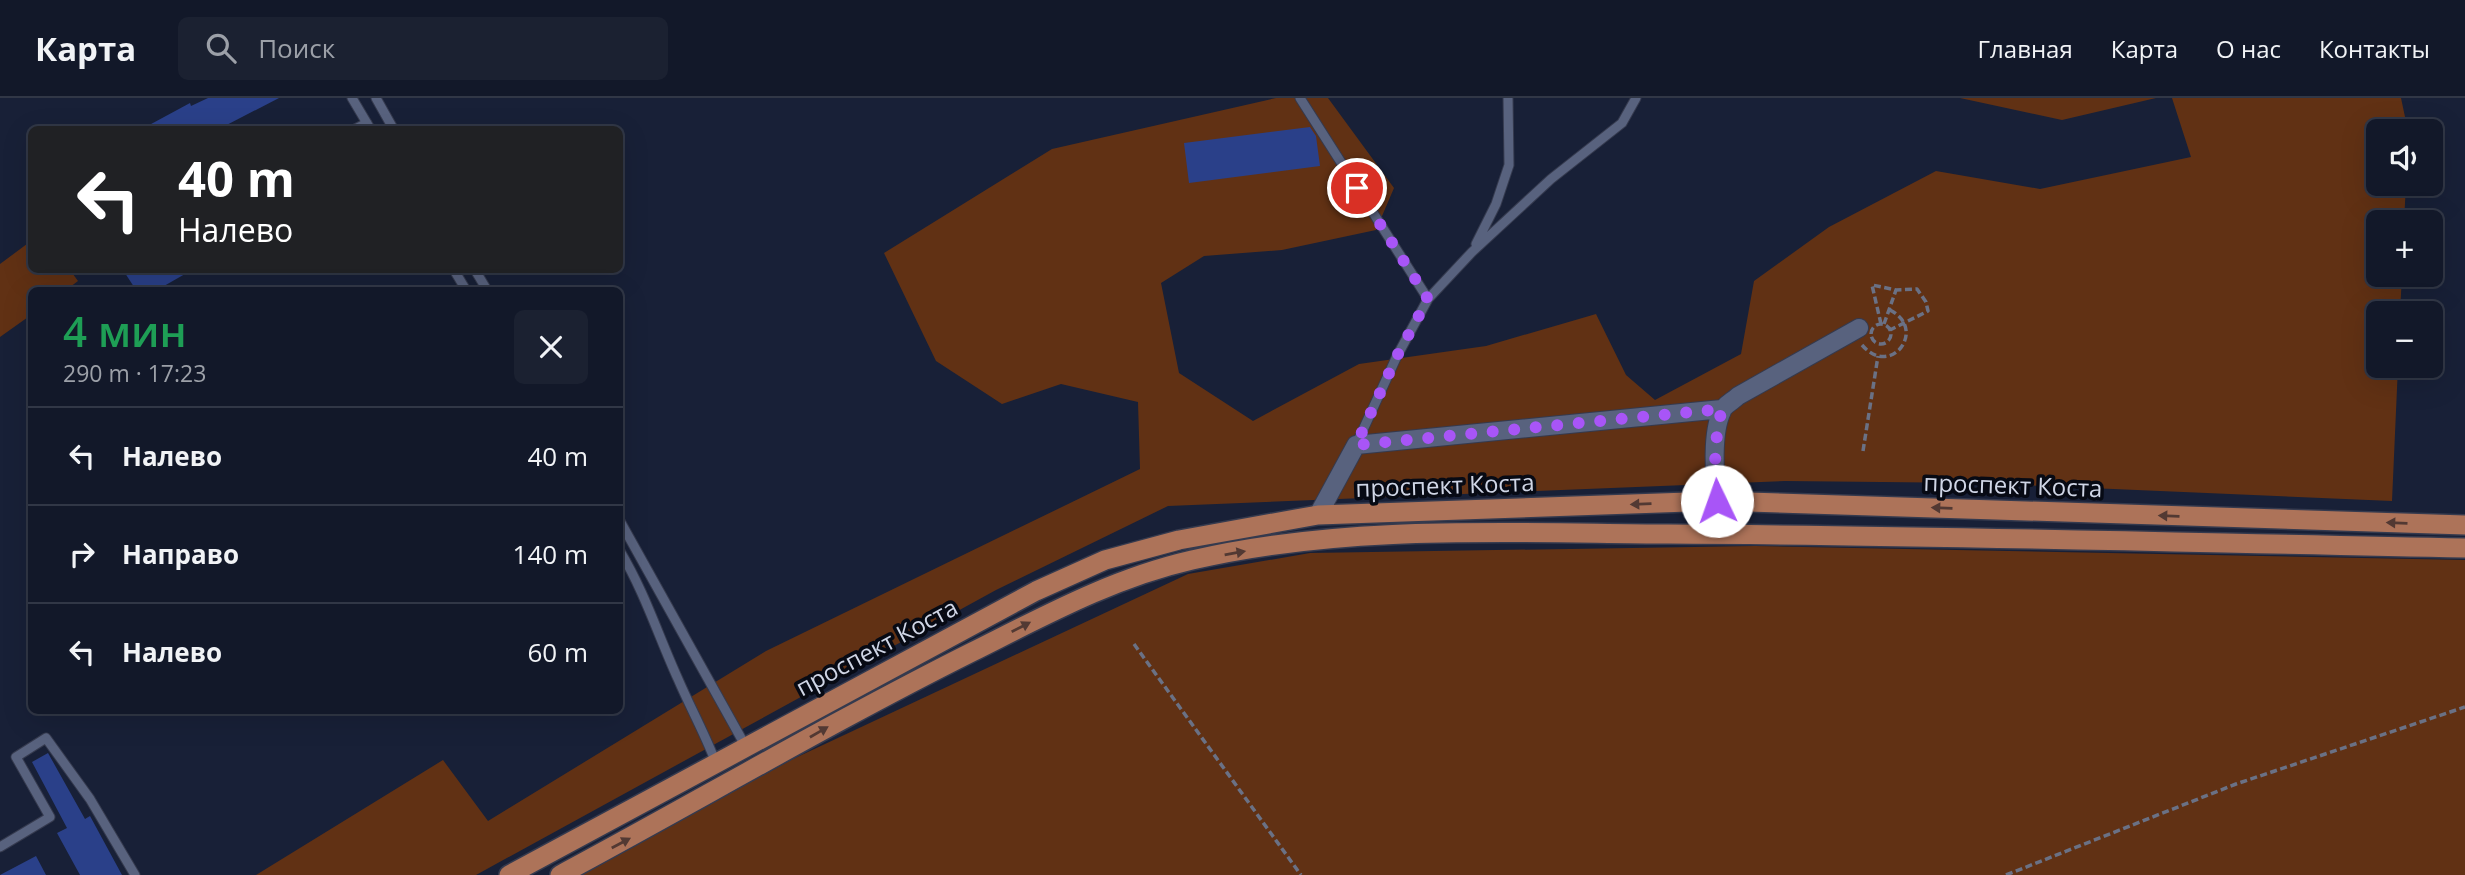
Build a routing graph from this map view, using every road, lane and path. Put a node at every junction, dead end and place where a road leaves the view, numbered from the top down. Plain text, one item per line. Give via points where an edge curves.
1 (352, 98) edge
2 (376, 98) edge
3 (1300, 98) edge
4 (1508, 98) edge
5 (1636, 98) edge
6 (369, 126) edge
7 (392, 126) edge
8 (1472, 252) junction
9 (1896, 290) junction
10 (1428, 299) junction
11 (1878, 309) junction
12 (1890, 310) junction
13 (1905, 323) junction
14 (1882, 324) junction
15 (1858, 328) junction
16 (1890, 330) junction
17 (1878, 356) junction
18 (1722, 409) junction
19 (1356, 445) junction
20 (1863, 451) dead end
21 (1717, 501) junction
22 (1318, 515) junction
23 (2465, 525) edge
24 (623, 526) edge
25 (2465, 548) edge
26 (623, 556) edge
27 (1134, 644) dead end
28 (2465, 707) edge
29 (746, 747) junction
30 (716, 763) junction
31 (0, 847) edge
32 (135, 875) edge
33 (509, 875) edge
34 (561, 875) edge
35 (1301, 875) edge
36 (2006, 875) edge

1 - 6 lane
2 - 7 lane
3 - 10 lane
4 - 8 lane via 1510,164
5 - 8 lane via 1622,123 1551,179
8 - 10 lane
9 - 11 path via 1872,285
9 - 12 path
9 - 13 path via 1917,289 1926,302 1928,311
10 - 19 lane
11 - 14 path
11 - 15 path via 1862,319
12 - 13 path
12 - 14 path
13 - 16 path
13 - 17 path via 1902,346 1895,353
14 - 16 path
14 - 16 path via 1871,332 1876,342 1888,341
15 - 17 path via 1868,353
15 - 18 street
17 - 20 path
18 - 19 street
18 - 21 street via 1714,475
19 - 22 street
21 -> 22 main road, проспект Коста
23 -> 21 main road, проспект Коста
22 - 29 main road, проспект Коста via 1179,540 1105,560 1036,591
24 - 29 lane
34 -> 25 main road, проспект Коста via 875,700 1095,590 1191,560 1310,540 1426,533 1778,534
26 - 30 lane via 643,592
27 - 35 path
28 - 36 path via 2236,784
29 - 30 main road, проспект Коста
30 - 33 main road, проспект Коста
31 - 32 lane via 50,817 16,757 46,738 90,799

